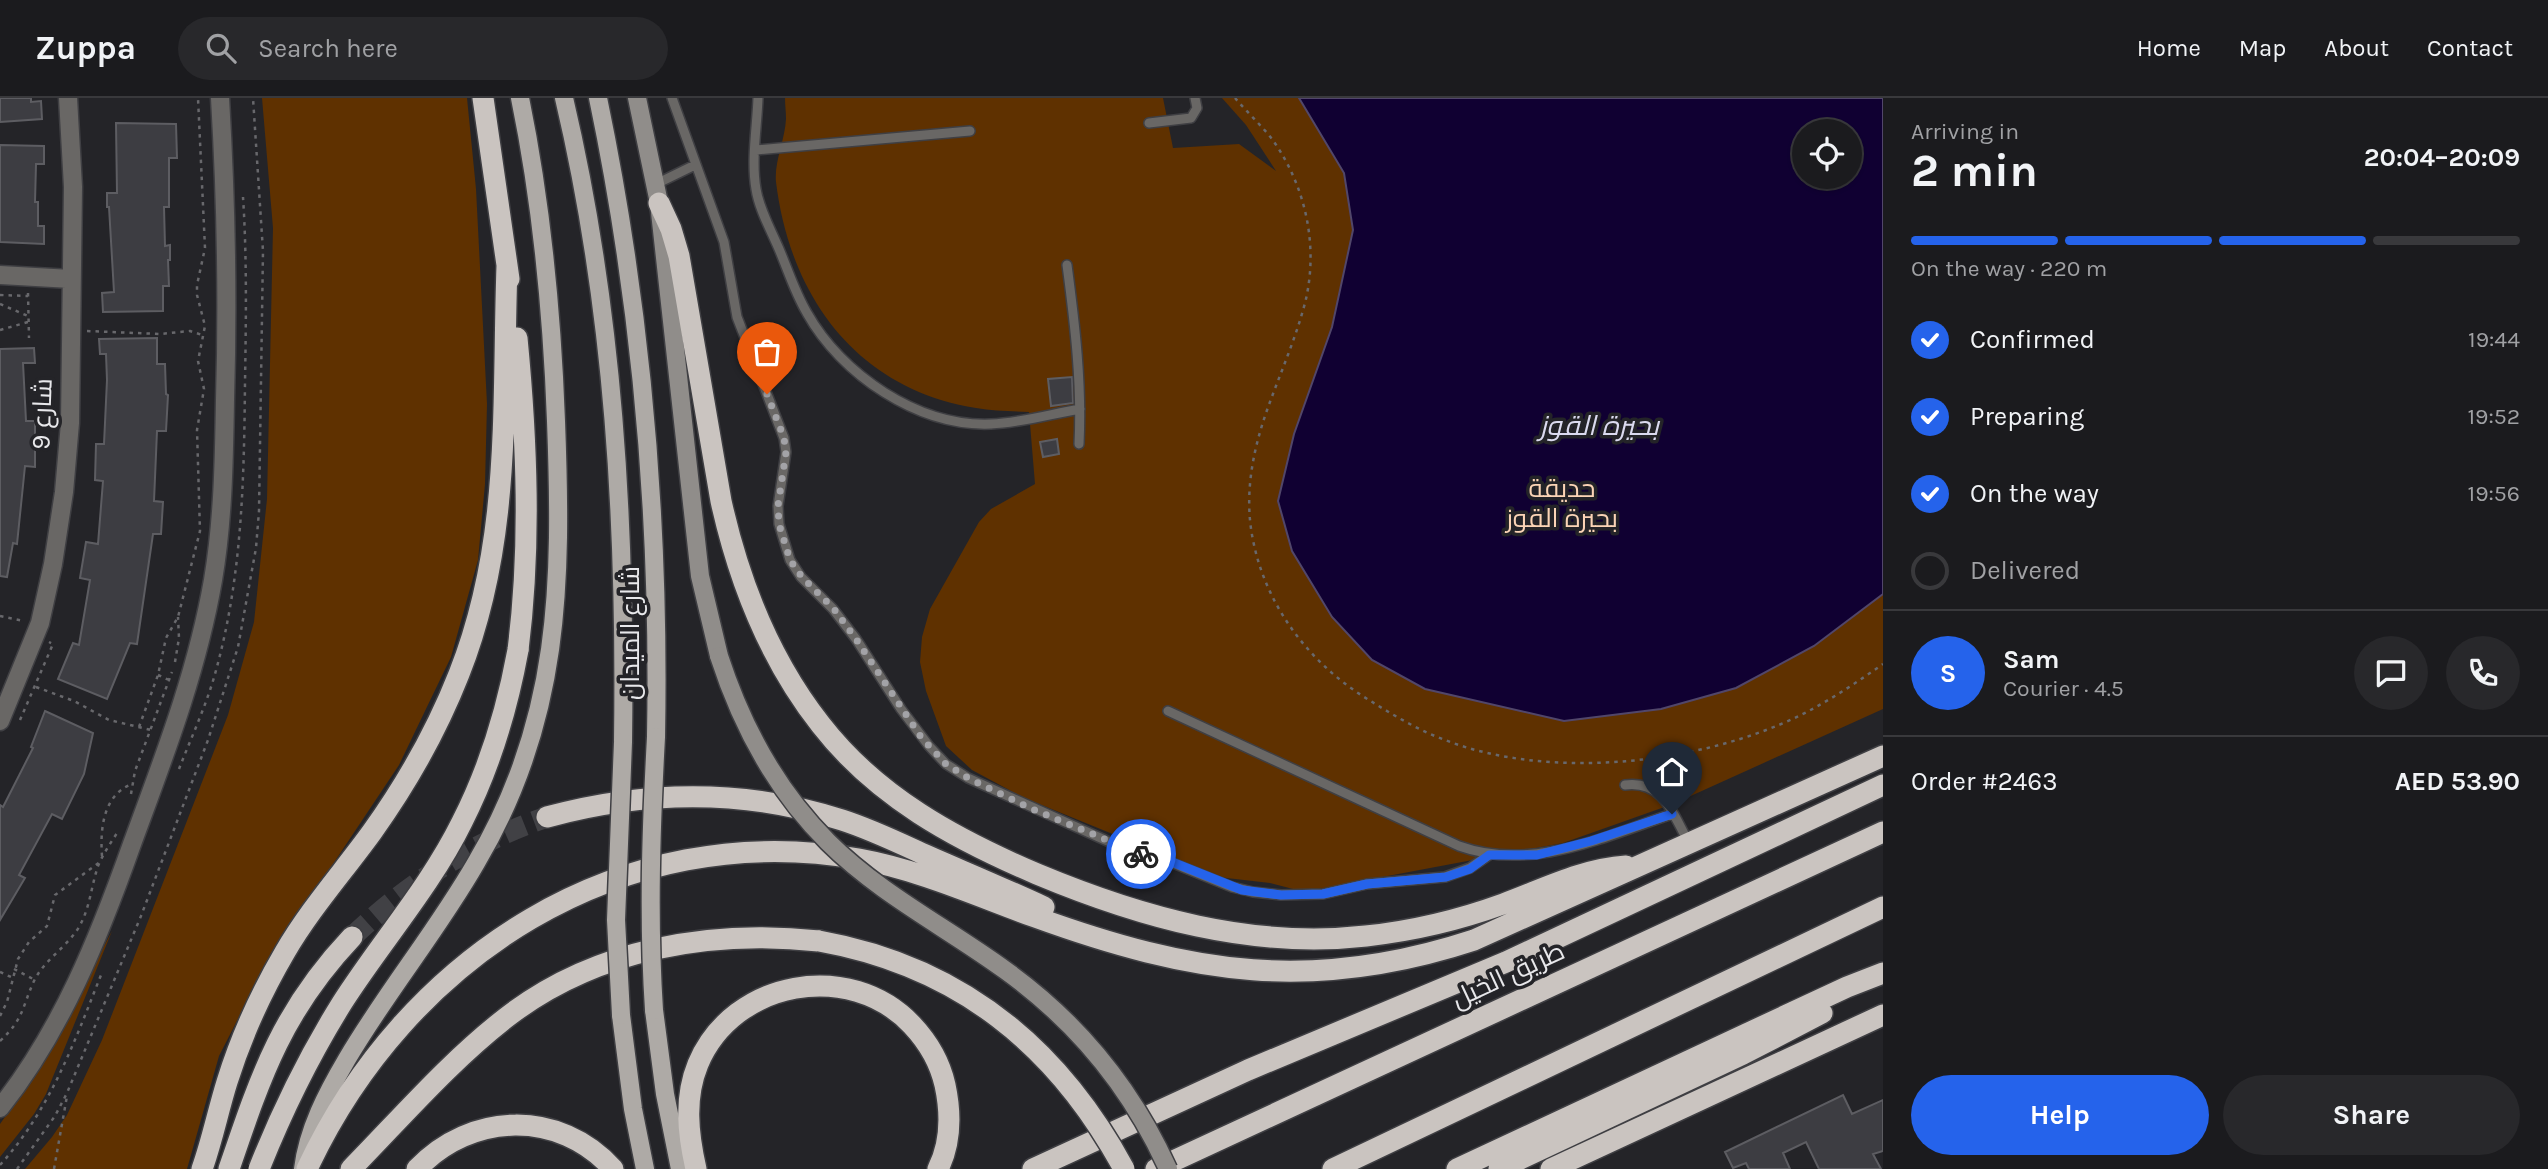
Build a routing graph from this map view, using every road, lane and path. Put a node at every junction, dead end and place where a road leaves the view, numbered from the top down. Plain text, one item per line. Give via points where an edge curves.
1 (68, 98) edge
2 (198, 98) edge
3 (220, 98) edge
4 (483, 98) edge
5 (520, 98) edge
6 (564, 98) edge
7 (598, 98) edge
8 (637, 98) edge
9 (672, 98) edge
10 (758, 98) edge
11 (1195, 98) edge
12 (1235, 98) edge
13 (1149, 123) dead end
14 (970, 131) dead end
15 (756, 150) junction
16 (695, 165) junction
17 (658, 193) junction
18 (1067, 265) dead end
19 (508, 266) junction
20 (0, 275) edge
21 (27, 276) junction
22 (72, 279) junction
23 (0, 295) edge
24 (28, 296) junction
25 (0, 304) edge
26 (28, 316) junction
27 (28, 322) junction
28 (0, 330) edge
29 (69, 330) junction
30 (205, 336) junction
31 (29, 338) dead end
32 (1080, 409) junction
33 (1079, 444) dead end
34 (0, 616) edge
35 (178, 617) junction
36 (40, 623) junction
37 (1883, 664) edge
38 (158, 674) junction
39 (169, 680) junction
40 (36, 687) dead end
41 (1168, 711) dead end
42 (0, 721) edge
43 (139, 727) junction
44 (150, 730) junction
45 (1883, 756) edge
46 (131, 784) junction
47 (1625, 785) dead end
48 (1883, 785) edge
49 (130, 797) dead end
50 (1672, 814) junction
51 (547, 817) tunnel mouth
52 (1883, 832) edge
53 (117, 833) dead end
54 (1689, 843) junction
55 (1489, 855) junction
56 (101, 860) junction
57 (1639, 867) junction
58 (1883, 907) edge
59 (352, 937) tunnel mouth
60 (1134, 949) junction
61 (14, 969) junction
62 (0, 972) edge
63 (1883, 973) edge
64 (11, 978) junction
65 (35, 980) junction
66 (1883, 981) edge
67 (1883, 1015) edge
68 (0, 1016) edge
69 (0, 1041) edge
70 (67, 1093) dead end
71 (0, 1108) edge
72 (54, 1169) edge
73 (202, 1169) edge
74 (229, 1169) edge
75 (259, 1169) edge
76 (305, 1169) edge
77 (351, 1169) edge
78 (417, 1169) edge
79 (613, 1169) edge
80 (645, 1169) edge
81 (680, 1169) edge
82 (696, 1169) edge
83 (938, 1169) edge
84 (1033, 1169) edge
85 (1124, 1169) edge
86 (1156, 1169) edge
87 (1168, 1169) edge
88 (1334, 1169) edge
89 (1457, 1169) edge
90 (1499, 1169) edge
91 (1551, 1169) edge

1 - 22 street, شارع 9
2 - 30 path via 205,248 197,295
3 - 71 street via 227,316 224,471 219,539 205,619 184,700 106,918 47,1039
4 - 19 highway
5 - 76 main road via 552,325 560,506 555,619 543,692 510,796 478,861 338,1075 313,1126
6 - 80 main road, شارع الميدان, bridge via 583,182 612,400 623,574 616,920 621,1015
7 - 81 main road, شارع الميدان, bridge via 624,233 649,440 657,589 649,902 654,1010
8 - 17 main road
9 - 16 lane
10 - 15 lane
11 - 13 lane via 1197,108 1191,118
12 - 37 path via 1272,139 1290,168 1310,233 1306,301 1259,436 1249,505 1252,539 1273,601 1324,667 1356,692 1446,741 1527,760 1589,762 1649,758 1759,732 1845,691
14 - 15 lane
15 - 32 lane via 756,190 791,278 813,323 853,370 895,398 953,420 990,424
16 - 17 lane
16 - 55 lane via 724,242 737,317 784,438 778,506 790,560 834,609 911,724 946,764 983,786 1104,840 1242,890 1323,894 1377,883 1446,877 1470,869
17 - 57 highway via 679,256 721,501 748,595 776,658 805,705 860,768 907,806 972,844 1086,893 1183,924 1256,936 1330,939 1400,931 1468,916 1583,873
17 - 87 main road, bridge via 700,576 729,687 755,745 771,773 830,844 874,882 1003,968 1057,1012 1125,1091
18 - 32 lane
19 - 73 highway via 500,504 489,572 471,639 415,766 370,835 303,922 268,982 239,1048
19 - 75 highway, bridge via 526,483 524,584 518,650 506,705 492,753 461,824 321,1038
20 - 21 street
21 - 22 street
21 - 24 path
22 - 29 street, شارع 9
23 - 24 path
24 - 26 path
25 - 26 path
26 - 27 path
27 - 28 path
27 - 31 path
29 - 30 path via 190,331
29 - 36 street, شارع 9 via 70,423 64,492
30 - 35 path via 198,361 204,389 197,430 200,531
32 - 33 lane
34 - 36 path
35 - 38 path via 166,638
35 - 39 path via 177,649
36 - 42 street, شارع 9
38 - 39 path
38 - 43 path
39 - 44 path
40 - 43 path via 109,720
41 - 55 lane via 1459,846
43 - 44 path
44 - 46 path
45 - 54 highway
46 - 49 path
46 - 56 path via 117,793 105,814
47 - 50 lane via 1650,786
48 - 84 highway via 1506,961 1248,1070
50 - 54 lane
50 - 55 lane via 1537,855
51 - 60 highway via 607,803 673,796 753,800 803,809 895,841
52 - 86 highway, طريق الخيل
53 - 56 path
54 - 57 highway
56 - 61 path via 55,895 47,926 23,950
56 - 65 path via 80,926
57 - 60 highway via 1474,940 1380,965 1276,972 1205,965
58 - 88 highway
59 - 74 highway via 314,980 284,1028 261,1075
60 - 76 highway via 925,876 826,855 759,852 692,858 626,874 545,910 480,951 432,993 390,1038 334,1117
61 - 64 path
61 - 65 path
62 - 64 path
63 - 89 highway
64 - 68 path
65 - 69 path via 18,1023
66 - 90 highway via 1743,1055
67 - 91 highway
70 - 72 path
77 - 85 highway, bridge via 487,1033 532,1000 583,973 639,953 698,941 758,937 849,946 937,978 990,1010 1058,1072
78 - 79 highway via 440,1148 470,1132 502,1125 568,1136
82 - 83 highway via 688,1116 693,1081 706,1048 729,1021 757,1000 791,988 817,986 844,988 877,1000 907,1020 929,1047 944,1079 949,1115

